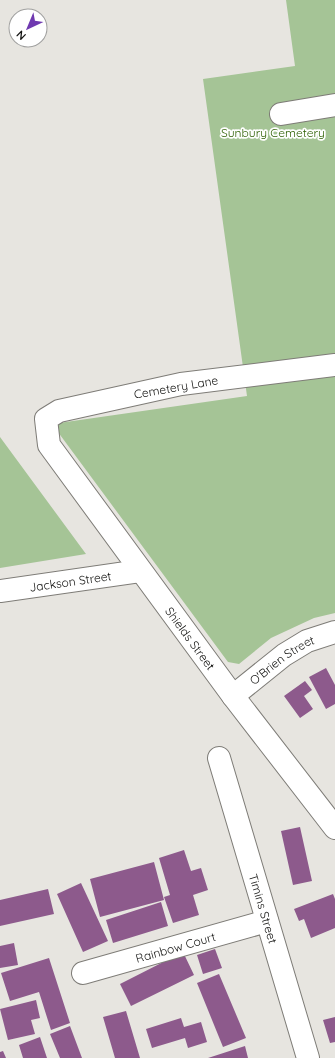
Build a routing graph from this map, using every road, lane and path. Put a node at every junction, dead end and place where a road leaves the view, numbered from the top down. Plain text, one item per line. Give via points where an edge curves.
1 (335, 105) edge
2 (281, 114) dead end
3 (335, 365) edge
4 (49, 445) joint
5 (140, 571) junction
6 (0, 591) edge
7 (335, 632) edge
8 (233, 696) junction
9 (219, 758) dead end
10 (335, 828) edge
11 (267, 921) junction
12 (83, 972) dead end
13 (308, 1058) edge

1 - 2 street
3 - 4 street, Cemetery Lane via 181,384 59,411 46,419
4 - 5 street, Shields Street
5 - 6 street, Jackson Street
5 - 8 street, Shields Street
7 - 8 street, O'Brien Street via 307,641 284,655
8 - 10 street, Shields Street
9 - 11 street, Timins Street
11 - 12 street, Rainbow Court
11 - 13 street, Timins Street

